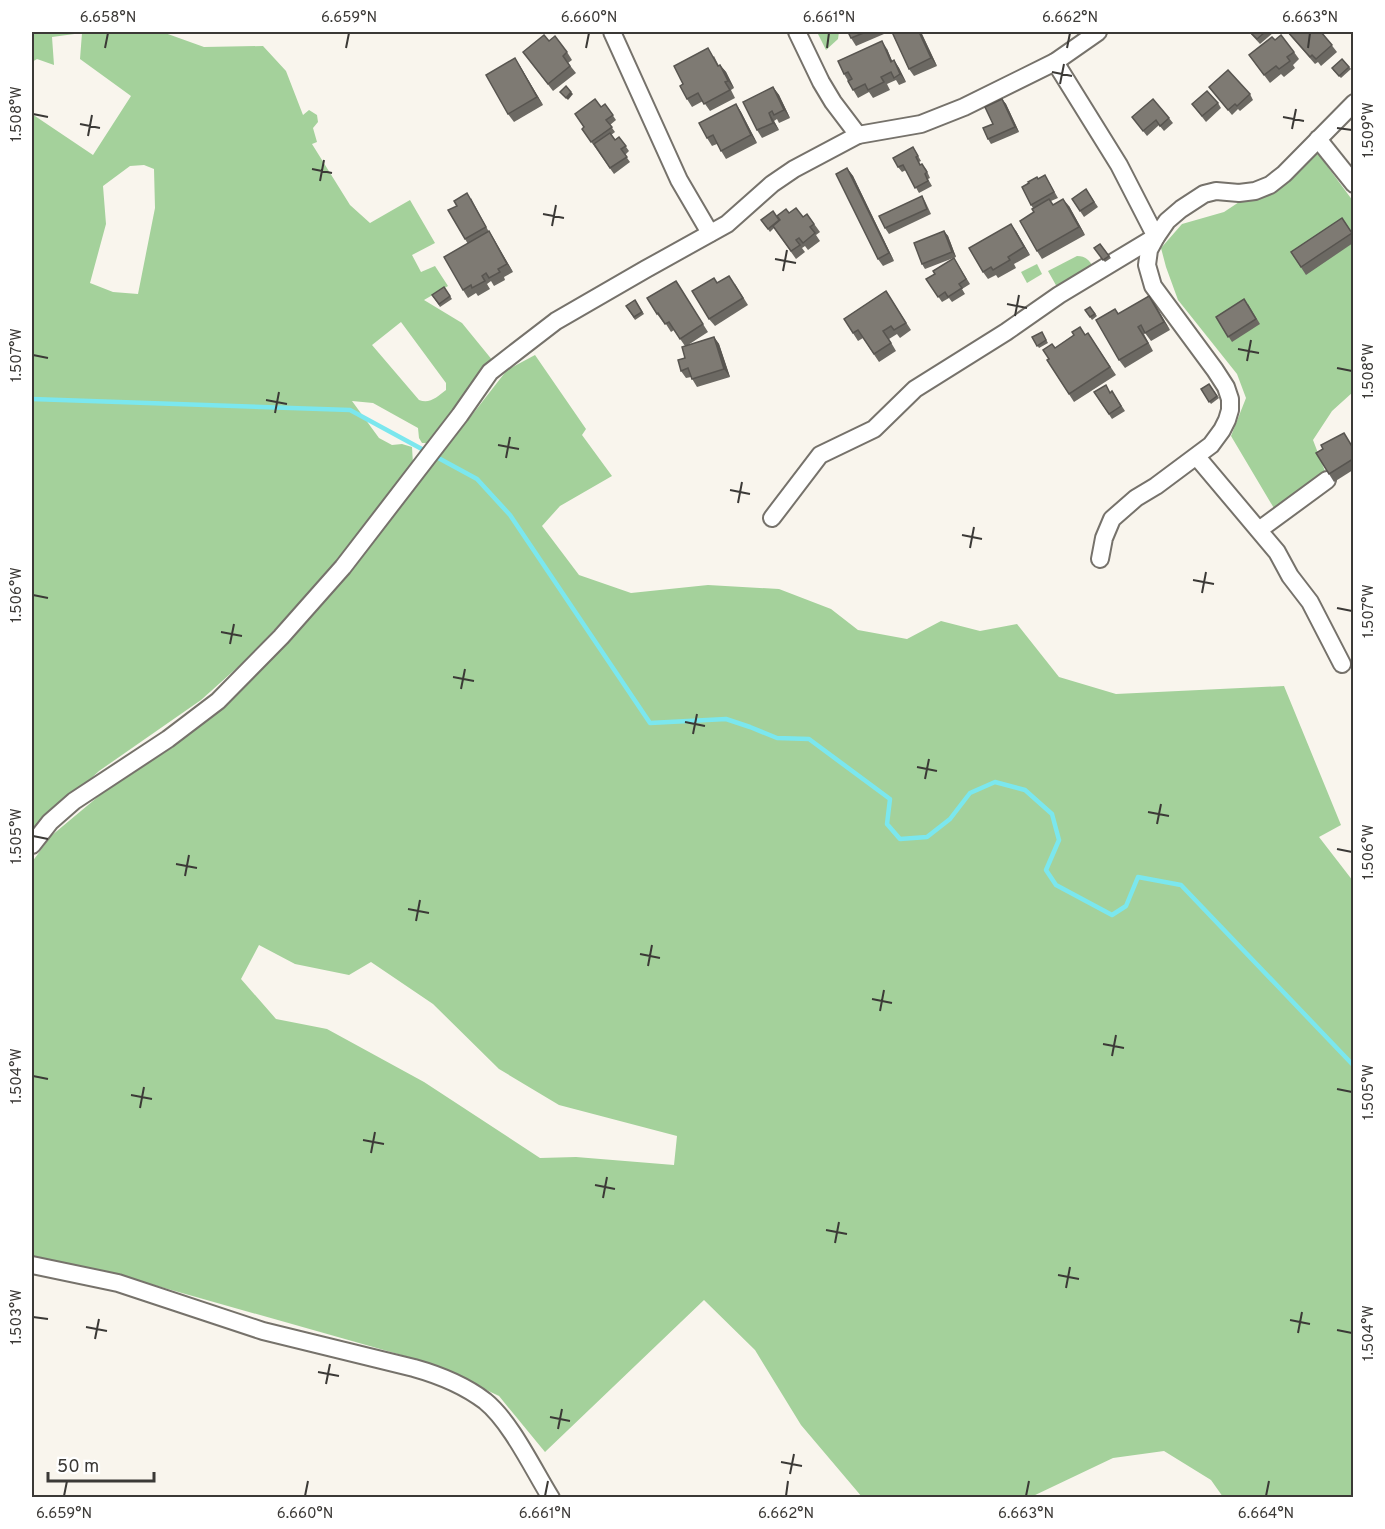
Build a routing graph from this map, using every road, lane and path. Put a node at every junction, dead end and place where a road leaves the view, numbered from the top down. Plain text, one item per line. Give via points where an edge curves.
1 (612, 32) edge
2 (797, 32) edge
3 (1098, 32) edge
4 (1055, 62) junction
5 (1353, 103) edge
6 (858, 135) junction
7 (1318, 139) junction
8 (1353, 184) edge
9 (710, 233) junction
10 (1156, 237) junction
11 (1197, 457) junction
12 (1327, 480) edge
13 (772, 518) dead end
14 (1259, 530) junction
15 (1100, 559) dead end
16 (1342, 664) dead end
17 (32, 845) edge
18 (32, 1265) edge
19 (551, 1497) edge

1 - 9 street via 679,180
2 - 6 street via 821,82
3 - 4 street
4 - 6 street via 921,124
4 - 10 street via 1119,165
5 - 7 street
6 - 9 street via 794,169 727,224
7 - 8 street
7 - 10 street via 1270,185 1255,191 1204,194 1167,220
9 - 17 street via 556,321 490,372 343,567 280,637 218,700 168,739 74,801
10 - 11 street via 1147,265 1153,286 1215,370 1230,399 1222,430
10 - 13 street via 915,389 874,429 820,455
11 - 14 street
11 - 15 street via 1112,519
12 - 14 street
14 - 16 street via 1310,602
18 - 19 street via 118,1283 263,1331 436,1374 486,1402 506,1424

